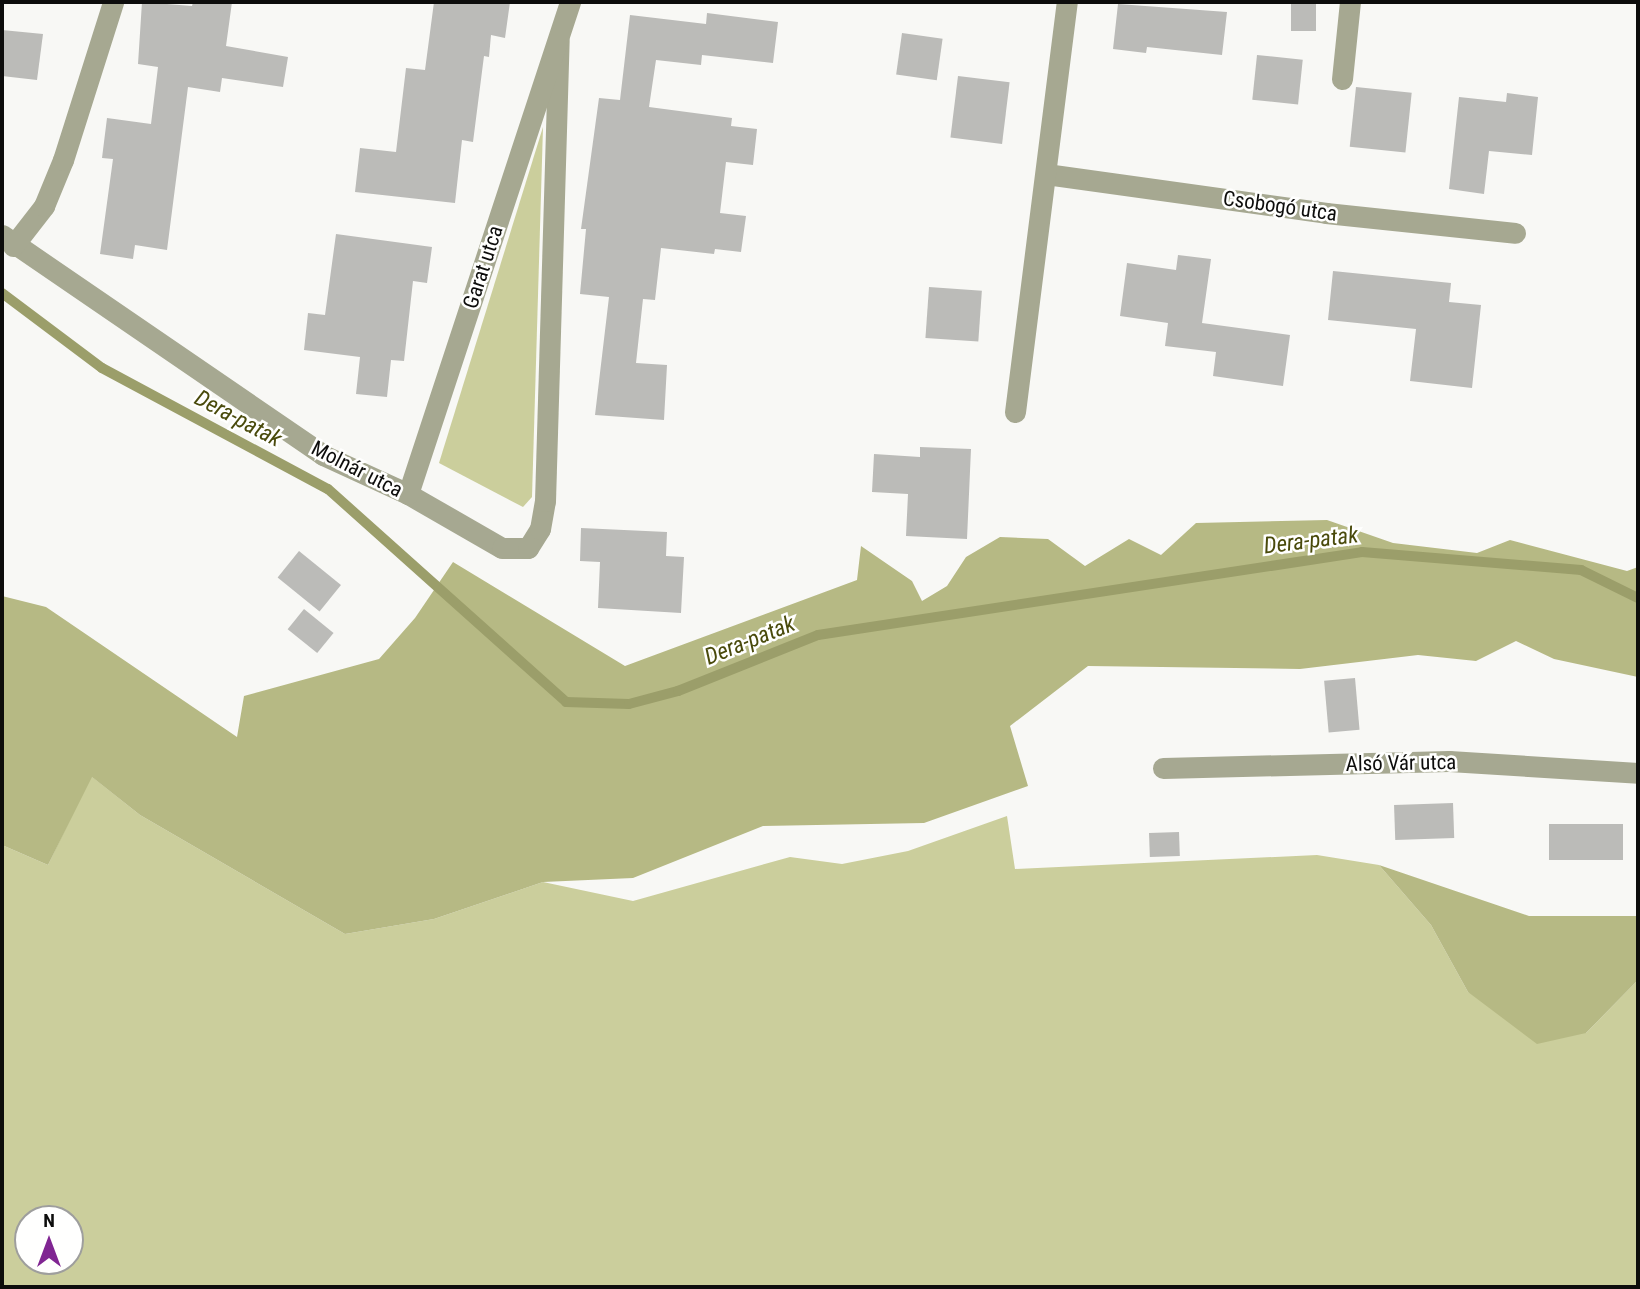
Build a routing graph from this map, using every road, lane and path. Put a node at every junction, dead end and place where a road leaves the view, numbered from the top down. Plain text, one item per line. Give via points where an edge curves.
1 (113, 2) edge
2 (570, 2) edge
3 (1067, 2) edge
4 (1350, 2) edge
5 (559, 40) junction
6 (1342, 79) dead end
7 (1046, 174) junction
8 (1515, 233) dead end
9 (7, 240) edge
10 (1015, 412) dead end
11 (408, 494) junction
12 (545, 501) joint
13 (1163, 768) dead end
14 (1638, 773) edge

1 - 9 street, Molnár utca via 64,160 44,206
2 - 5 street, Garat utca
3 - 7 street
4 - 6 street
5 - 11 street, Garat utca
5 - 12 street, Garat utca
7 - 8 street, Csobogó utca via 1326,213
7 - 10 street
9 - 11 street, Molnár utca via 323,455
11 - 12 street, Molnár utca via 502,548 528,548 540,529
13 - 14 street, Alsó Vár utca via 1449,761

